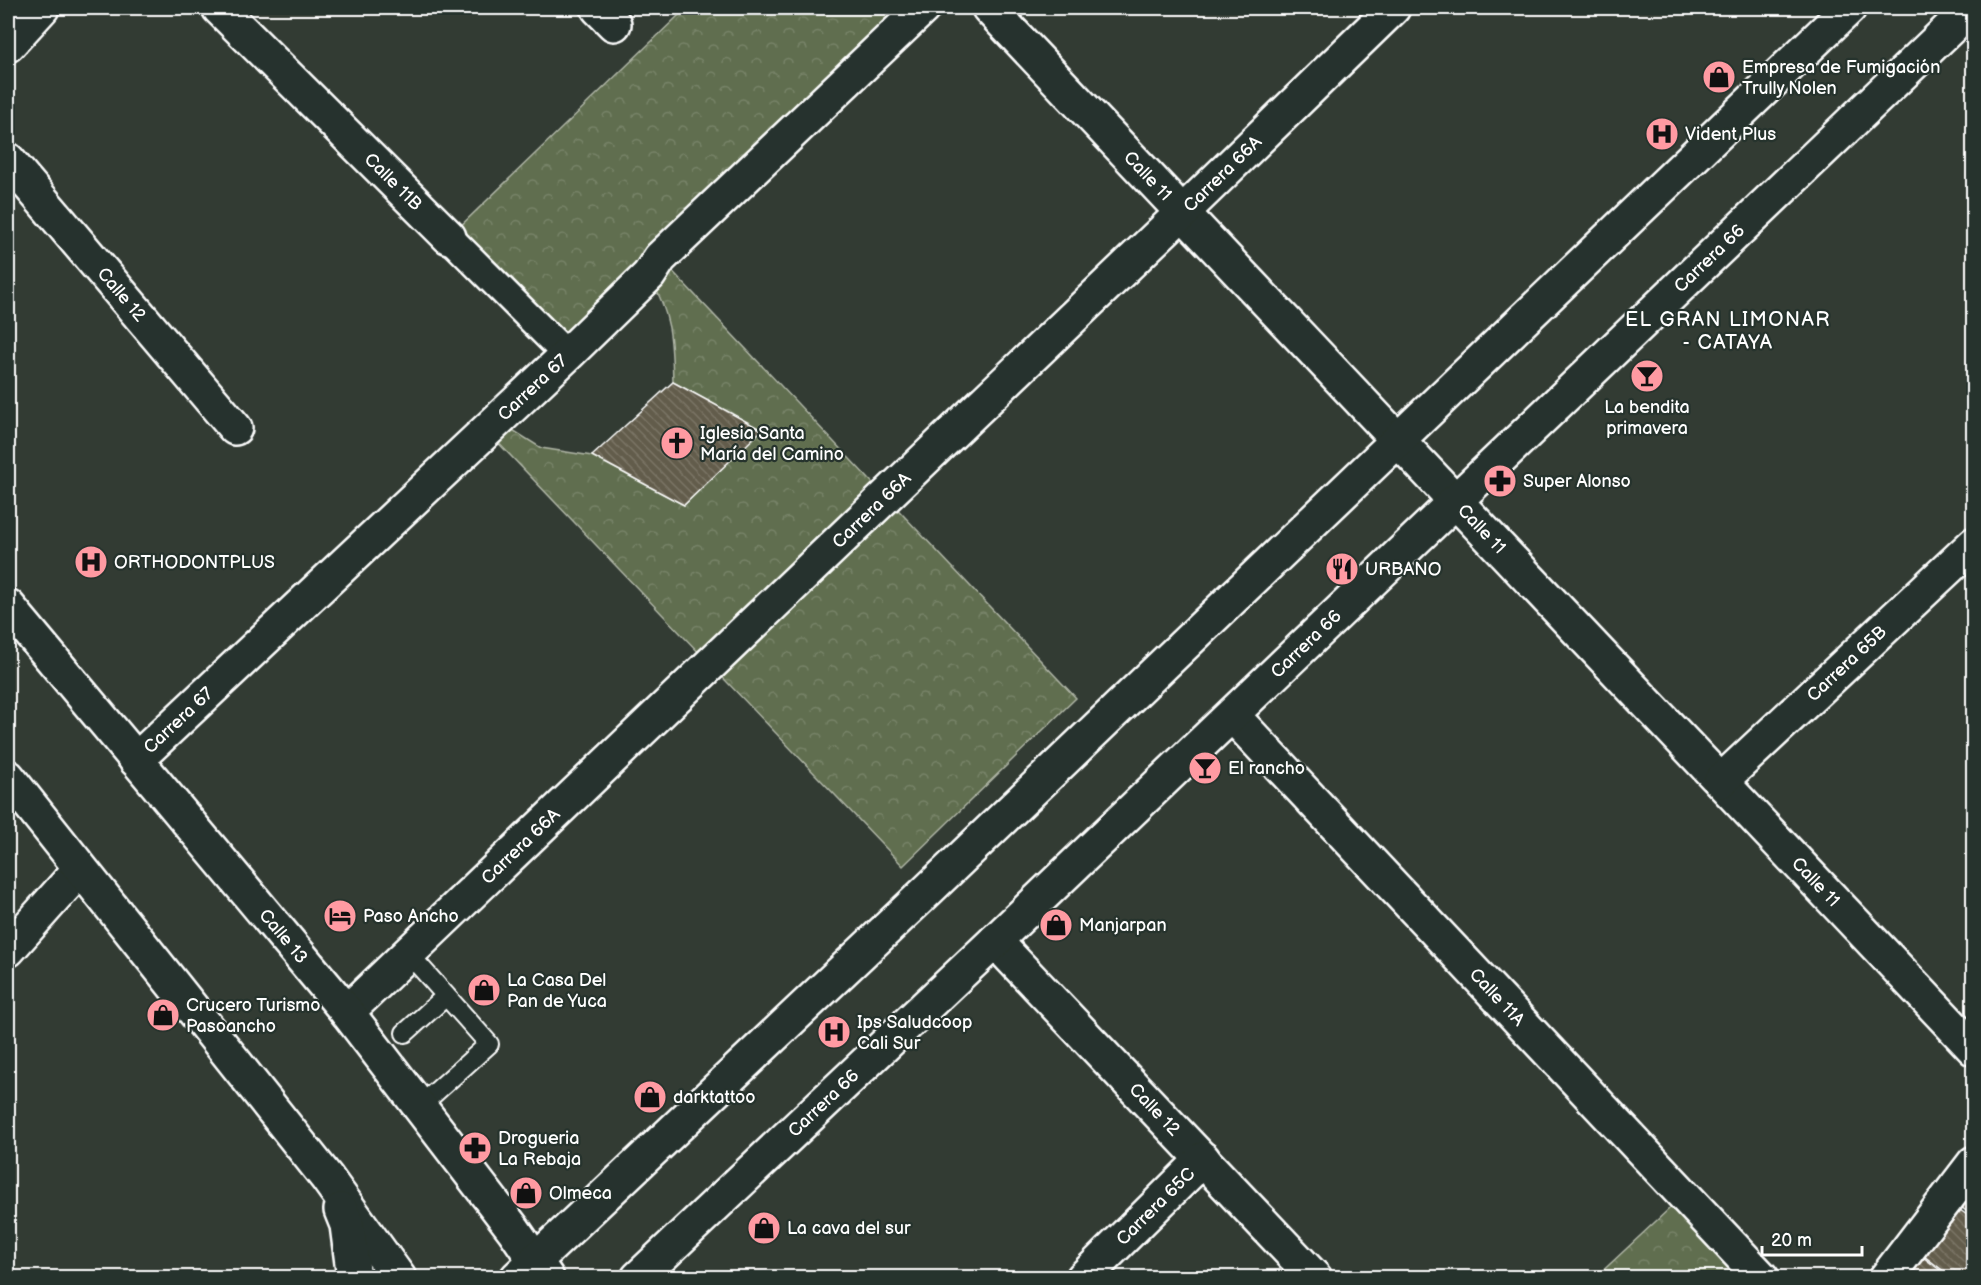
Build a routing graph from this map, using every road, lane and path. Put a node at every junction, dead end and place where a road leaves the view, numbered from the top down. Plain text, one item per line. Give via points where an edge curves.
1 (42, 8) edge
2 (219, 8) edge
3 (923, 8) edge
4 (989, 8) edge
5 (1393, 8) edge
6 (1849, 8) edge
7 (1971, 8) edge
8 (8, 45) edge
9 (8, 160) edge
10 (1183, 212) junction
11 (449, 237) joint
12 (567, 355) junction
13 (235, 428) dead end
14 (1398, 440) junction
15 (1455, 501) junction
16 (1974, 544) edge
17 (8, 606) edge
18 (1232, 715) junction
19 (136, 760) junction
20 (8, 777) edge
21 (1721, 781) junction
22 (80, 869) junction
23 (995, 941) junction
24 (8, 950) edge
25 (408, 953) junction
26 (446, 996) junction
27 (347, 1012) junction
28 (405, 1033) dead end
29 (1974, 1049) edge
30 (420, 1106) junction
31 (1203, 1159) junction
32 (1974, 1162) edge
33 (327, 1178) junction
34 (533, 1272) edge
35 (354, 1278) edge
36 (399, 1278) edge
37 (638, 1278) edge
38 (1083, 1278) edge
39 (1315, 1278) edge
40 (1762, 1278) edge
41 (1886, 1278) edge

1 - 8 street
2 - 11 street, Calle 11B
3 - 12 street, Carrera 67 via 660,258 649,275
4 - 10 street, Calle 11
5 - 10 street, Carrera 66A
6 - 14 street
7 - 15 street, Carrera 66
9 - 13 street, Calle 12
10 - 14 street, Calle 11
10 - 25 street, Carrera 66A
11 - 12 street, Calle 11B
12 - 19 street, Carrera 67
14 - 15 street, Calle 11
14 - 34 street
15 - 18 street, Carrera 66
15 - 21 street, Calle 11
16 - 21 street, Carrera 65B
17 - 19 street, Calle 13
18 - 23 street, Carrera 66
18 - 40 street, Calle 11A
19 - 27 street, Calle 13
20 - 22 street
21 - 29 street, Calle 11
22 - 24 street
22 - 33 street
23 - 31 street, Calle 12
23 - 37 street, Carrera 66
25 - 26 lane
25 - 27 street, Carrera 66A
26 - 28 lane
26 - 30 lane via 489,1044
27 - 30 street, Calle 13
30 - 34 street, Calle 13
31 - 38 street, Carrera 65C
31 - 39 street, Calle 12
32 - 41 street
33 - 35 street via 347,1225
33 - 36 street

